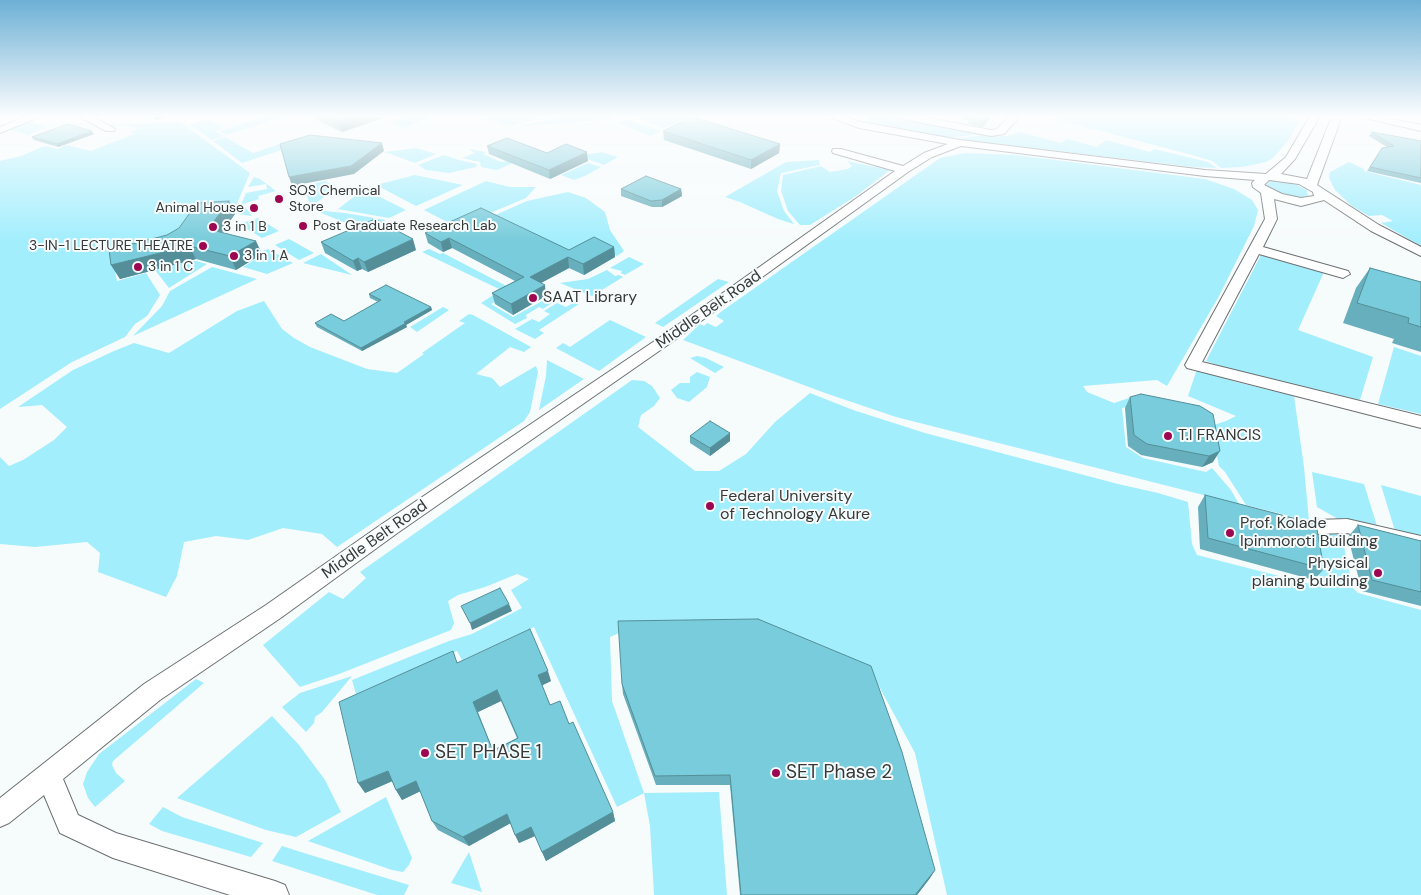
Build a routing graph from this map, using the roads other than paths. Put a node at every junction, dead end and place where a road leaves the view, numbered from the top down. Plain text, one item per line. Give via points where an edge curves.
1 (861, 158) edge
2 (917, 158) edge
3 (1081, 158) edge
4 (1291, 158) edge
5 (1321, 158) edge
6 (904, 170) junction
7 (1205, 173) junction
8 (1269, 177) junction
9 (1314, 187) junction
10 (1266, 192) junction
11 (1303, 202) junction
12 (1279, 216) junction
13 (1375, 228) junction
14 (1256, 249) junction
15 (1421, 252) edge
16 (1343, 274) dead end
17 (1421, 422) edge
18 (1315, 527) edge
19 (1421, 544) edge
20 (49, 775) junction
21 (0, 814) edge
22 (275, 895) edge

1 - 6 street
2 - 6 street, Middle Belt Road
3 - 7 street
4 - 8 street
5 - 9 street
6 - 20 street, Middle Belt Road via 615,376 152,692
7 - 8 street
7 - 10 street
8 - 9 street via 1291,178
8 - 10 street via 1258,183
9 - 11 street via 1320,194 1319,198
9 - 13 street
10 - 11 street
10 - 12 street
11 - 12 street
11 - 13 street
12 - 14 street
13 - 15 street
14 - 16 street
14 - 17 street via 1193,365
18 - 19 street via 1347,526
20 - 21 street, Middle Belt Road
20 - 22 street via 69,824 114,845

